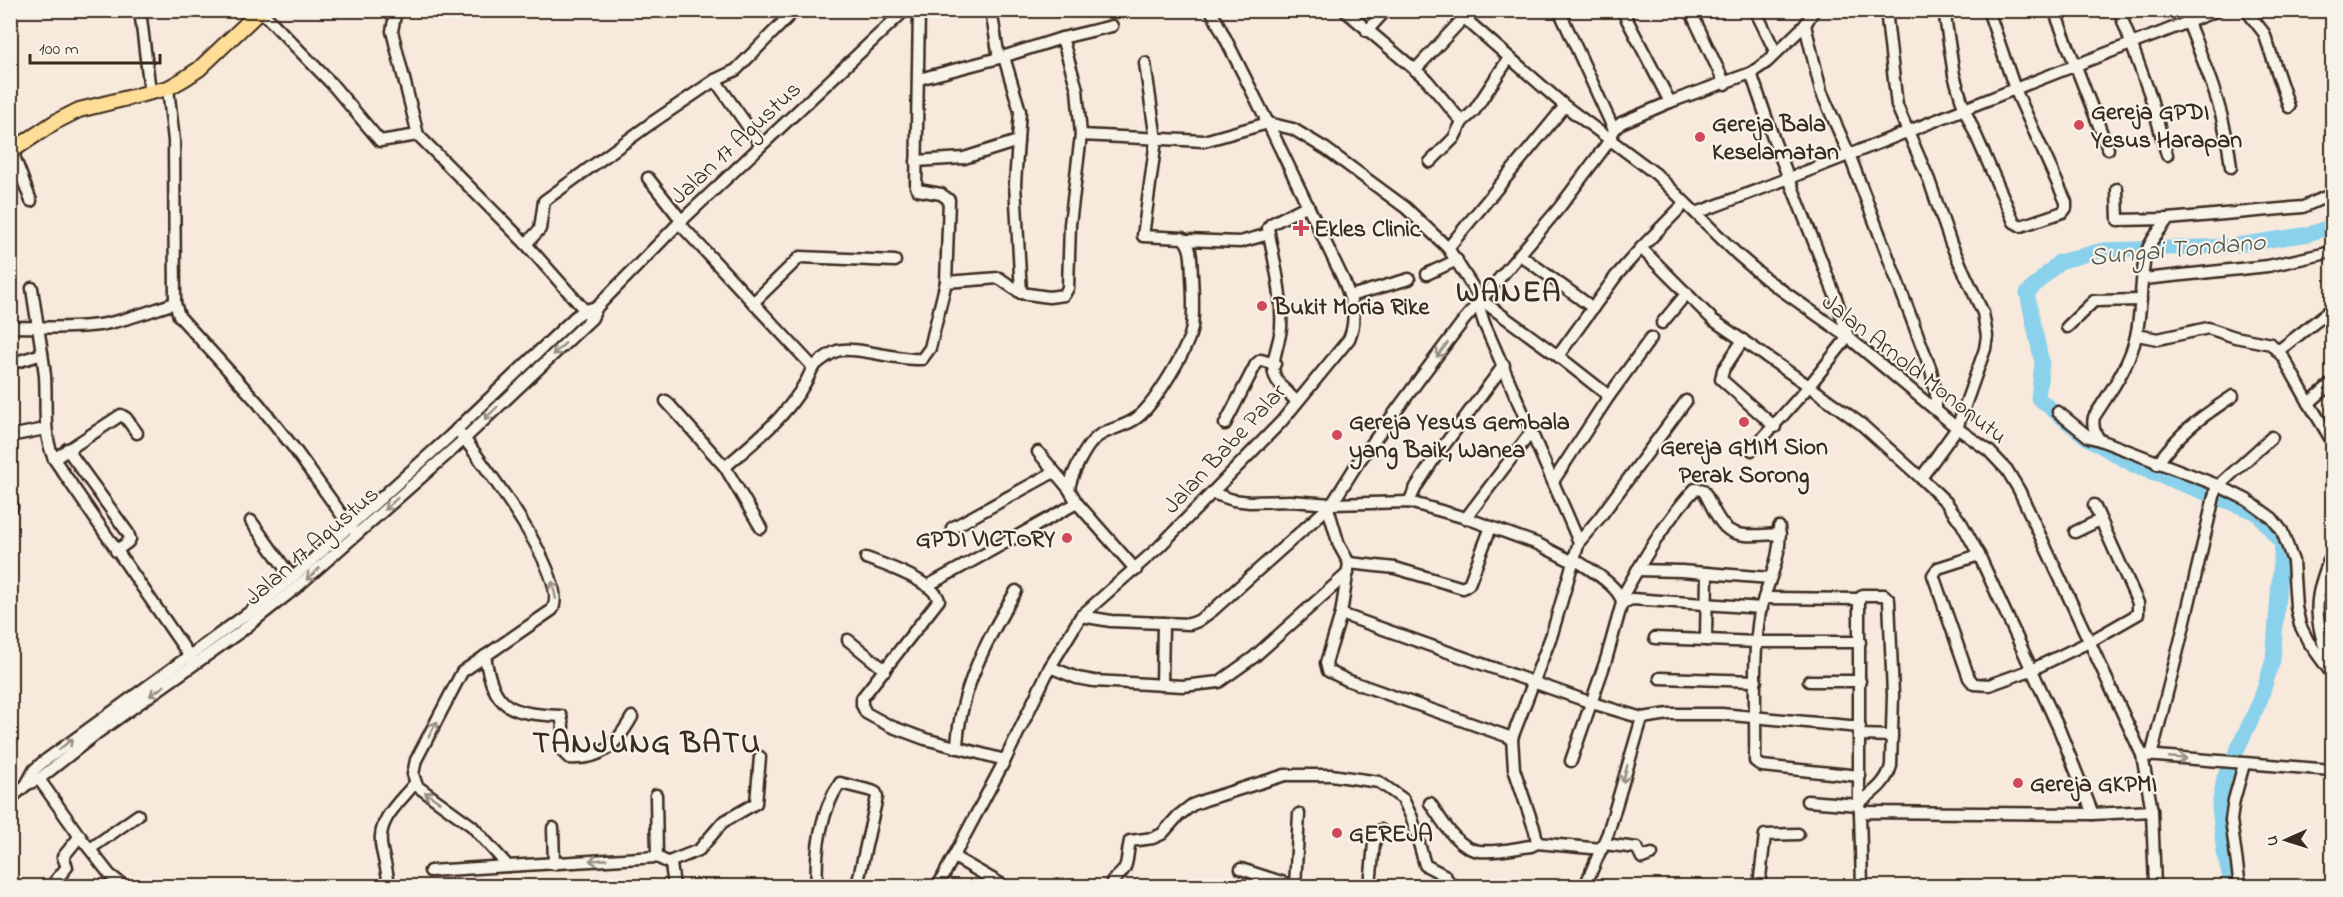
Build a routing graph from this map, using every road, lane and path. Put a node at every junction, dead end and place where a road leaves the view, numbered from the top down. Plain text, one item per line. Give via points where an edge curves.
1 (140, 10) edge
2 (396, 10) edge
3 (795, 10) edge
4 (905, 10) edge
5 (919, 10) edge
6 (991, 10) edge
7 (1211, 10) edge
8 (1344, 10) edge
9 (1386, 10) edge
10 (1559, 10) edge
11 (1622, 10) edge
12 (1689, 10) edge
13 (1755, 10) edge
14 (1814, 10) edge
15 (1886, 10) edge
16 (1944, 10) edge
17 (1988, 10) edge
18 (2054, 10) edge
19 (2119, 10) edge
20 (2185, 10) edge
21 (2218, 10) edge
22 (2246, 10) edge
23 (261, 11) edge
24 (1463, 13) edge
25 (2188, 22) junction
26 (1805, 25) junction
27 (1112, 26) dead end
28 (1367, 31) junction
29 (1062, 38) junction
30 (2131, 44) junction
31 (1776, 53) junction
32 (1001, 57) junction
33 (1509, 58) junction
34 (1145, 63) dead end
35 (2075, 66) junction
36 (1415, 70) junction
37 (1751, 73) junction
38 (918, 79) junction
39 (715, 80) junction
40 (1725, 84) junction
41 (168, 88) junction
42 (2015, 89) junction
43 (150, 91) junction
44 (1670, 102) junction
45 (1565, 106) junction
46 (2289, 107) dead end
47 (1964, 108) junction
48 (1462, 122) junction
49 (1268, 123) junction
50 (1907, 133) junction
51 (418, 135) junction
52 (1082, 135) junction
53 (1612, 135) junction
54 (1156, 140) junction
55 (1018, 141) junction
56 (761, 145) junction
57 (2108, 149) dead end
58 (11, 152) edge
59 (1849, 154) junction
60 (2167, 155) dead end
61 (916, 161) junction
62 (1430, 162) dead end
63 (2231, 167) dead end
64 (648, 178) dead end
65 (1789, 179) junction
66 (2116, 189) dead end
67 (2332, 194) edge
68 (31, 201) dead end
69 (1685, 204) junction
70 (1308, 205) junction
71 (1696, 213) junction
72 (2168, 219) junction
73 (680, 222) junction
74 (1269, 234) junction
75 (1186, 240) junction
76 (526, 244) junction
77 (1448, 248) junction
78 (1641, 248) junction
79 (2332, 252) edge
80 (1520, 255) junction
81 (1457, 260) junction
82 (895, 261) dead end
83 (1427, 274) dead end
84 (1409, 279) dead end
85 (2144, 279) junction
86 (946, 282) junction
87 (32, 288) dead end
88 (1021, 293) junction
89 (1687, 293) junction
90 (1350, 296) junction
91 (2141, 300) junction
92 (754, 302) junction
93 (1480, 302) junction
94 (175, 303) junction
95 (1593, 308) junction
96 (2332, 309) edge
97 (588, 314) junction
98 (1662, 323) dead end
99 (10, 327) edge
100 (2067, 327) dead end
101 (39, 328) junction
102 (2137, 335) junction
103 (1848, 337) junction
104 (1651, 338) dead end
105 (1743, 340) junction
106 (2278, 351) junction
107 (42, 354) junction
108 (1558, 356) junction
109 (10, 364) edge
110 (1275, 364) junction
111 (1504, 365) junction
112 (813, 366) junction
113 (2332, 383) edge
114 (1809, 386) junction
115 (1609, 396) junction
116 (2233, 396) dead end
117 (666, 401) dead end
118 (1686, 401) dead end
119 (1297, 402) junction
120 (2309, 403) junction
121 (1936, 410) junction
122 (2058, 412) dead end
123 (1225, 424) dead end
124 (1775, 427) junction
125 (1957, 428) junction
126 (45, 429) junction
127 (457, 429) junction
128 (1532, 431) junction
129 (137, 433) dead end
130 (10, 436) edge
131 (2272, 437) dead end
132 (465, 439) junction
133 (2100, 440) junction
134 (2332, 441) edge
135 (67, 449) junction
136 (1752, 450) dead end
137 (1038, 452) dead end
138 (54, 459) junction
139 (2157, 464) junction
140 (725, 467) junction
141 (1053, 472) junction
142 (1921, 478) junction
143 (1554, 480) junction
144 (2217, 487) junction
145 (1069, 489) junction
146 (10, 491) edge
147 (1212, 493) junction
148 (1409, 502) junction
149 (1077, 503) junction
150 (2094, 504) dead end
151 (1330, 506) junction
152 (10, 508) edge
153 (1466, 518) junction
154 (2100, 520) junction
155 (251, 521) dead end
156 (1491, 527) junction
157 (761, 528) dead end
158 (952, 528) dead end
159 (353, 530) junction
160 (2075, 532) dead end
161 (1579, 542) junction
162 (116, 551) junction
163 (2332, 553) edge
164 (1979, 555) junction
165 (866, 558) dead end
166 (1574, 561) junction
167 (1348, 568) junction
168 (1136, 570) junction
169 (1637, 570) junction
170 (1707, 573) junction
171 (292, 578) junction
172 (1770, 578) junction
173 (927, 586) junction
174 (1016, 591) dead end
175 (1859, 599) junction
176 (1622, 600) junction
177 (1763, 603) junction
178 (1706, 606) junction
179 (1341, 614) junction
180 (1081, 616) junction
181 (1163, 623) junction
182 (237, 628) junction
183 (1655, 638) dead end
184 (848, 640) dead end
185 (1706, 640) junction
186 (1758, 642) junction
187 (1860, 642) junction
188 (2089, 642) junction
189 (485, 656) junction
190 (192, 660) junction
191 (1050, 667) junction
192 (885, 670) junction
193 (2031, 670) junction
194 (2332, 676) edge
195 (1660, 678) dead end
196 (1534, 681) junction
197 (1756, 681) junction
198 (1809, 681) dead end
199 (1860, 681) junction
200 (1162, 685) junction
201 (1592, 703) junction
202 (1756, 716) junction
203 (632, 717) dead end
204 (1642, 718) junction
205 (1860, 731) junction
206 (1892, 736) junction
207 (1512, 738) junction
208 (957, 748) junction
209 (760, 756) dead end
210 (2146, 756) junction
211 (1005, 760) junction
212 (1571, 761) dead end
213 (2242, 764) junction
214 (2332, 770) edge
215 (1860, 776) junction
216 (39, 779) junction
217 (415, 783) junction
218 (26, 785) junction
219 (13, 792) edge
220 (656, 795) dead end
221 (1807, 801) dead end
222 (1430, 803) dead end
223 (1859, 806) junction
224 (2152, 811) junction
225 (1299, 814) dead end
226 (2093, 814) junction
227 (138, 815) dead end
228 (553, 828) dead end
229 (1381, 830) dead end
230 (1798, 834) dead end
231 (80, 836) junction
232 (1537, 843) junction
233 (1603, 847) junction
234 (90, 849) junction
235 (1652, 854) dead end
236 (657, 856) junction
237 (954, 857) junction
238 (669, 862) junction
239 (554, 864) junction
240 (508, 866) junction
241 (1240, 869) dead end
242 (430, 871) dead end
243 (1001, 884) dead end
244 (52, 885) dead end
245 (124, 886) edge
246 (389, 886) edge
247 (674, 886) edge
248 (818, 886) edge
249 (857, 886) edge
250 (938, 886) edge
251 (1112, 886) edge
252 (1294, 886) edge
253 (1370, 886) edge
254 (1452, 886) edge
255 (1585, 886) edge
256 (1759, 886) edge
257 (1862, 886) edge
258 (2155, 886) edge
259 (2240, 886) edge

1 - 43 street
2 - 51 street via 392,31
3 - 39 street via 736,70
4 - 56 street, Jalan 17 Agustus
5 - 38 street
6 - 32 street
7 - 49 street, Jalan Babe Palar
8 - 28 street
9 - 28 street
10 - 53 street
11 - 44 street
12 - 40 street
13 - 31 street
14 - 26 street
15 - 50 street via 1897,106
16 - 47 street via 1954,75
17 - 42 street
18 - 35 street
19 - 30 street
20 - 25 street
21 - 25 street
22 - 46 street via 2264,33
23 - 41 main road via 199,69
23 - 51 street via 331,83 380,141
24 - 33 street, Jalan Arnold Mononutu
24 - 36 street
25 - 30 street
25 - 63 street via 2222,112
26 - 31 street
26 - 59 street via 1821,91
27 - 29 street
28 - 36 street
29 - 32 street
29 - 52 street via 1077,88
30 - 35 street
30 - 60 street
31 - 37 street
32 - 38 street
32 - 55 street via 1019,104
33 - 45 street, Jalan Arnold Mononutu
33 - 48 street via 1474,111
34 - 54 street
35 - 42 street
35 - 57 street
36 - 48 street
37 - 40 street
37 - 65 street
38 - 61 street
39 - 56 street
39 - 76 street via 544,201 540,229
40 - 44 street
41 - 43 main road
41 - 94 street via 174,141
42 - 47 street
42 - 47 street via 2066,202 2066,208 2050,217 2016,225
43 - 58 main road via 79,110
44 - 53 street via 1621,123
45 - 53 street, Jalan Arnold Mononutu
45 - 77 street
47 - 50 street
48 - 62 street via 1454,138
49 - 54 street via 1212,140
49 - 70 street, Jalan Babe Palar
49 - 77 street via 1293,129 1326,149 1392,196
50 - 59 street
50 - 125 street via 1986,326 1985,349
51 - 76 street
52 - 54 street
52 - 88 street via 1070,224 1068,290 1062,296
53 - 69 street, Jalan Arnold Mononutu
53 - 80 street
54 - 75 street via 1143,236
55 - 61 street via 964,158
55 - 88 street via 1015,184
56 - 73 street, Jalan 17 Agustus
58 - 68 street
59 - 65 street
59 - 121 street via 1931,370
61 - 86 street via 917,189 941,194 949,200
64 - 73 street
65 - 71 street
65 - 103 street
66 - 72 street via 2118,220
67 - 72 street via 2303,207
69 - 71 street, Jalan Arnold Mononutu
69 - 78 street
70 - 74 street via 1269,225
70 - 90 street, Jalan Babe Palar
71 - 103 street, Jalan Arnold Mononutu via 1766,279
72 - 85 street via 2151,242 2145,257
73 - 92 street
73 - 97 street, Jalan 17 Agustus
74 - 75 street via 1240,242
74 - 110 street via 1281,307
75 - 145 street via 1193,296 1192,326 1182,354 1143,413 1096,437 1072,474
76 - 97 street
77 - 81 street
78 - 89 street
78 - 95 street
79 - 85 street via 2268,266
80 - 93 street
80 - 95 street
81 - 83 street
81 - 93 street
82 - 92 street via 800,257
84 - 90 street
85 - 91 street
86 - 88 street via 999,278
86 - 112 street via 930,348 922,359 845,350 832,353
87 - 101 street
89 - 98 street
89 - 105 street via 1713,320
90 - 119 street, Jalan Babe Palar via 1355,320 1349,339
91 - 100 street via 2094,301
91 - 102 street
92 - 112 street
93 - 108 street
93 - 111 street via 1484,323
93 -> 151 street via 1406,396
94 - 101 street via 99,325
94 - 159 street via 183,321 293,447
95 - 108 street
96 - 106 street
97 - 127 street, Jalan 17 Agustus
97 -> 132 street, Jalan 17 Agustus
99 - 101 street
101 - 107 street
102 - 106 street via 2158,339 2208,328 2271,344
102 - 133 street via 2118,378 2094,417 2094,430
103 - 114 street
103 - 121 street, Jalan Arnold Mononutu
104 - 115 street
105 - 114 street
105 - 124 street via 1721,379
106 - 120 street
107 - 109 street
107 - 126 street
108 - 115 street
110 - 119 street via 1276,380
110 - 123 street via 1261,360 1256,364
111 - 128 street
111 - 148 street via 1434,459
112 - 140 street via 787,410
113 - 120 street
114 - 124 street
114 - 142 street via 1861,424
115 - 143 street
116 - 139 street via 2189,425
117 - 140 street
118 - 161 street
119 - 147 street, Jalan Babe Palar
120 - 134 street
121 - 125 street, Jalan Arnold Mononutu
122 - 133 street via 2089,437
124 - 136 street
125 - 142 street
125 - 188 street, Jalan Arnold Mononutu via 1989,451 2013,479
126 - 130 street
126 - 138 street
127 - 132 street
127 - 159 street, Jalan 17 Agustus
128 - 143 street
128 - 153 street
129 - 135 street via 121,415
131 - 144 street
132 -> 159 street, Jalan 17 Agustus
189 -> 132 street via 552,610 556,601 538,548
133 - 139 street
135 - 138 street
135 - 162 street via 128,533 128,542
137 - 141 street
138 - 162 street
139 - 144 street
140 - 157 street
141 - 145 street
141 - 158 street
142 - 164 street via 1946,502
143 - 161 street
144 - 194 street via 2259,508 2282,531 2293,561 2300,625
144 - 210 street via 2180,642
145 - 149 street
146 - 152 street
147 - 151 street via 1250,502
147 - 168 street, Jalan Babe Palar
148 - 151 street
148 - 153 street
149 - 168 street
149 - 173 street
150 - 154 street
151 - 167 street
151 - 181 street via 1198,621
153 - 156 street
154 - 160 street
154 - 188 street via 2140,609 2136,617
155 - 171 street
156 - 166 street
156 - 167 street via 1469,584 1463,588 1395,568
159 - 171 street, Jalan 17 Agustus
159 -> 182 street, Jalan 17 Agustus via 297,587
161 - 166 street
162 - 190 street
163 - 194 street via 2316,600 2319,630
164 - 193 street
164 - 193 street via 1933,573 1970,678 1974,684 1989,684
165 - 173 street
166 - 176 street via 1599,576
166 - 196 street
167 - 179 street
167 - 200 street via 1254,657 1220,682
168 - 180 street, Jalan Babe Palar
169 - 170 street
169 - 172 street via 1695,489 1703,490 1725,527 1735,533 1780,530 1779,552
169 - 176 street
170 - 172 street
170 - 178 street
171 - 182 street, Jalan 17 Agustus
172 - 177 street
173 - 192 street via 939,601
174 - 208 street via 965,694
175 - 177 street
175 - 187 street
175 - 206 street via 1863,595 1889,600
176 - 178 street
176 - 201 street
177 - 178 street
177 - 186 street
178 - 185 street
179 - 196 street
179 - 207 street via 1326,663 1333,674
180 - 181 street
180 - 191 street, Jalan Babe Palar
181 - 200 street
182 - 190 street, Jalan 17 Agustus
183 - 185 street
184 - 192 street
185 - 186 street
186 - 187 street
186 - 197 street
187 - 199 street
188 - 193 street
188 - 210 street, Jalan Arnold Mononutu
189 - 203 street via 498,697 505,706 561,716 561,750 569,759 594,757 607,750
217 -> 189 street via 416,760 459,676
190 -> 216 street, Jalan 17 Agustus
218 -> 190 street, Jalan 17 Agustus via 33,770 43,762
191 - 200 street via 1077,678
191 - 211 street, Jalan Babe Palar
192 - 208 street via 862,698 866,712 890,726
193 - 226 street
195 - 197 street
196 - 201 street
196 - 207 street
197 - 202 street
198 - 199 street
199 - 205 street
201 - 204 street
201 - 212 street
202 - 204 street via 1698,713
202 - 205 street
202 - 215 street via 1757,764
204 -> 233 street
205 - 206 street
205 - 215 street
206 - 223 street via 1888,777
207 - 232 street via 1514,769
208 - 211 street
209 - 238 street via 756,803 723,822 699,850
210 -> 213 street
210 - 224 street, Jalan Arnold Mononutu
211 - 237 street, Jalan Babe Palar
213 - 214 street
213 - 259 street via 2231,820
215 - 223 street
216 - 218 street, Jalan 17 Agustus
216 - 231 street
240 -> 217 street via 468,822
217 - 246 street via 383,826 381,841
218 - 219 street, Jalan 17 Agustus
220 - 236 street
221 - 223 street
222 - 232 street via 1470,849 1481,852
223 - 226 street
223 - 257 street
224 - 226 street
224 - 258 street, Jalan Arnold Mononutu
225 - 252 street
227 - 234 street
228 - 239 street
229 - 253 street via 1374,843
230 - 256 street via 1765,835
231 - 234 street
231 - 244 street via 63,859 67,867
232 - 233 street
233 - 235 street via 1637,848 1642,858
233 - 255 street
234 - 245 street
236 - 238 street
236 -> 239 street
237 - 243 street
237 - 250 street, Jalan Babe Palar
238 - 247 street
239 - 240 street
240 - 242 street
241 - 252 street
248 - 249 street via 819,836 840,783 872,791 877,797
251 - 254 street via 1125,868 1130,842 1165,832 1192,805 1285,775 1331,775 1379,782 1390,789 1405,801 1425,865 1444,875

